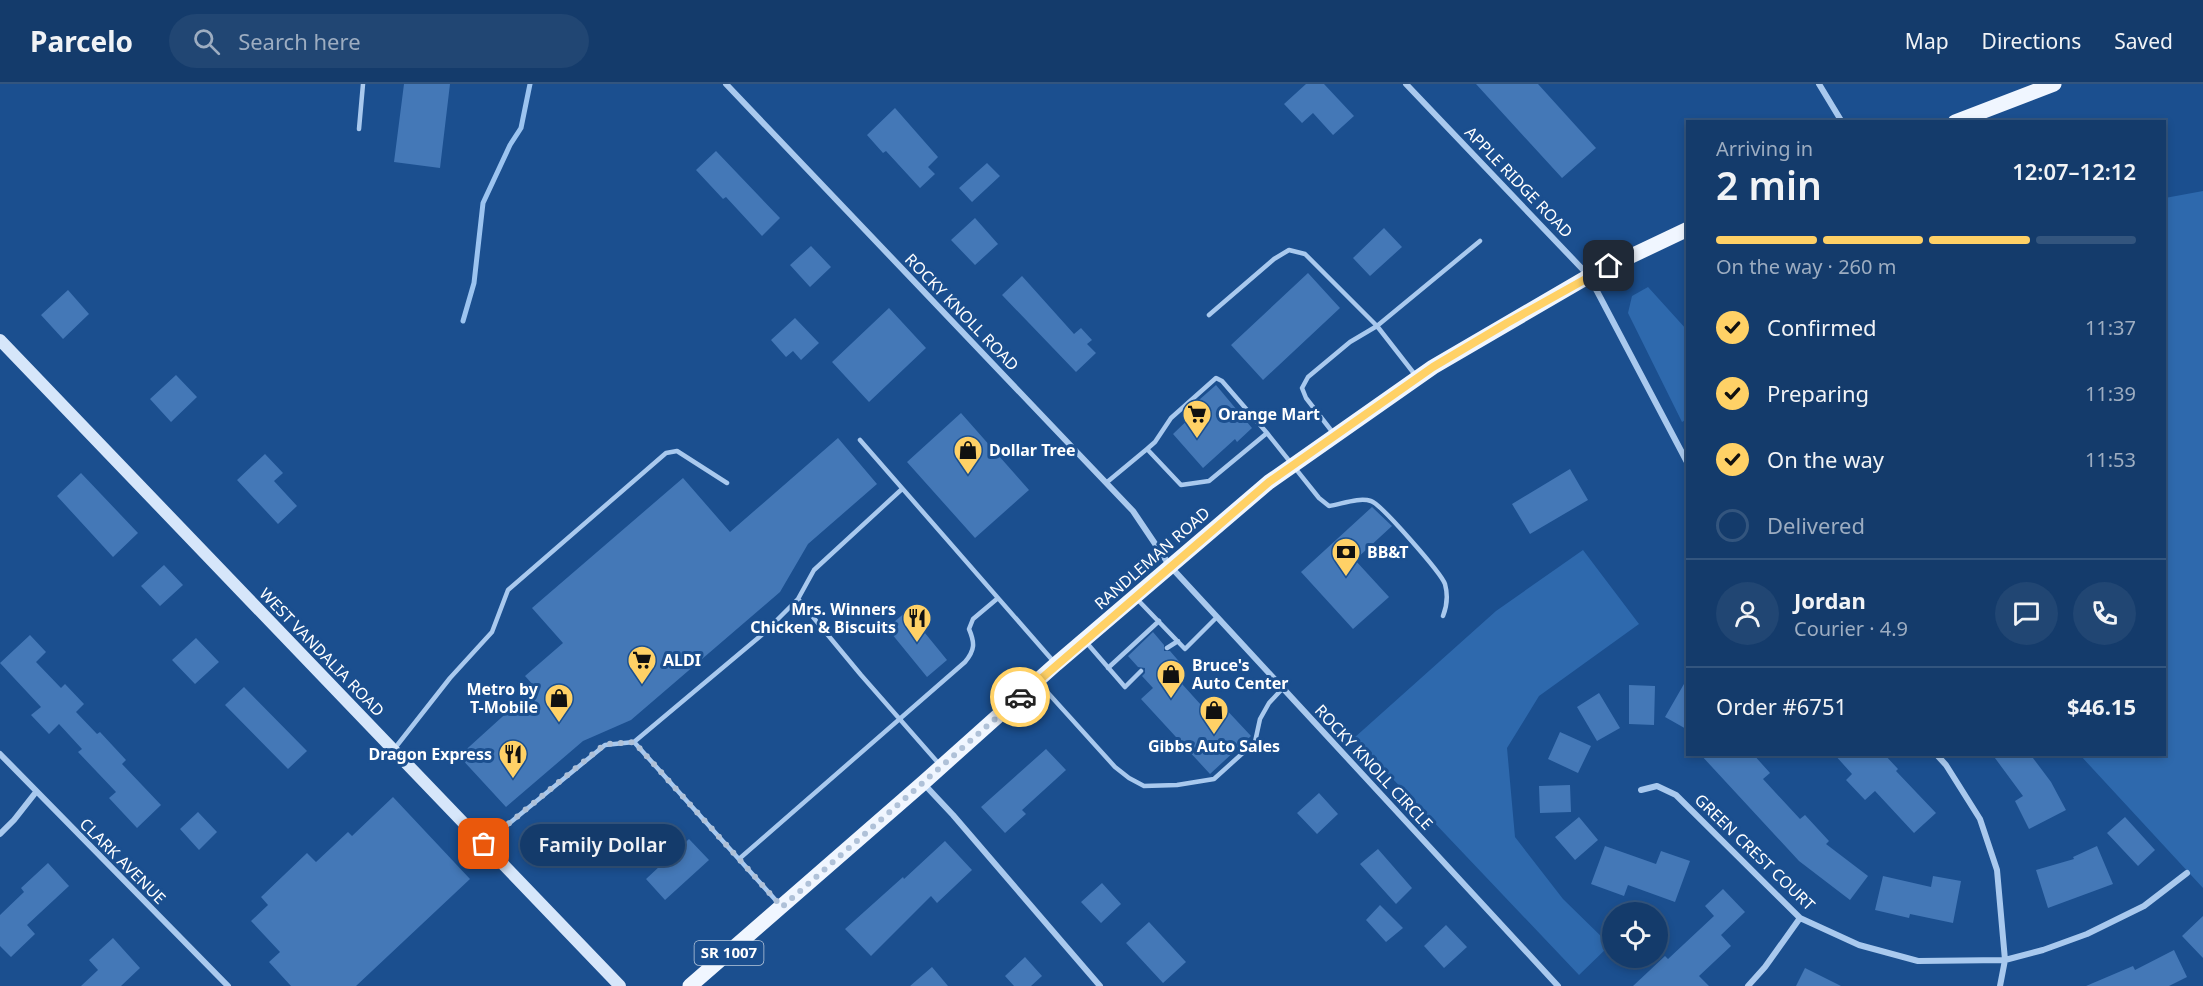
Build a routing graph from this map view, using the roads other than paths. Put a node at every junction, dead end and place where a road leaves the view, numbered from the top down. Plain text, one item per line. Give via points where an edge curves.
1 (363, 84) edge
2 (726, 84) edge
3 (1406, 84) edge
4 (1819, 84) edge
5 (2054, 84) edge
6 (1841, 120) edge
7 (1960, 120) edge
8 (359, 129) dead end
9 (1686, 230) edge
10 (1480, 241) dead end
11 (1589, 276) junction
12 (1209, 315) dead end
13 (1377, 326) junction
14 (0, 340) edge
15 (1418, 378) junction
16 (1267, 433) junction
17 (1335, 436) junction
18 (860, 440) dead end
19 (1147, 449) junction
20 (1686, 460) edge
21 (1292, 466) junction
22 (727, 483) dead end
23 (1106, 483) junction
24 (902, 489) junction
25 (1170, 566) junction
26 (1135, 596) junction
27 (998, 598) junction
28 (798, 599) junction
29 (1443, 616) dead end
30 (1217, 617) junction
31 (1159, 621) junction
32 (1085, 640) junction
33 (1178, 641) junction
34 (1167, 648) dead end
35 (1056, 664) junction
36 (1108, 668) junction
37 (1142, 671) dead end
38 (1037, 681) junction
39 (1283, 688) junction
40 (900, 719) junction
41 (634, 742) junction
42 (393, 750) junction
43 (0, 754) edge
44 (1938, 756) edge
45 (942, 767) junction
46 (923, 783) junction
47 (1641, 790) dead end
48 (36, 792) junction
49 (0, 834) edge
50 (484, 844) junction
51 (739, 859) junction
52 (2187, 873) dead end
53 (782, 907) junction
54 (1800, 918) junction
55 (2006, 960) junction
56 (228, 986) edge
57 (620, 986) edge
58 (690, 986) edge
59 (1100, 986) edge
60 (1558, 986) edge
61 (1748, 986) edge
62 (2000, 986) edge

1 - 8 lane
2 - 23 street, ROCKY KNOLL ROAD
3 - 11 street, APPLE RIDGE ROAD
4 - 6 street
5 - 7 main road
9 - 11 main road, RANDLEMAN ROAD / SR 1007
10 - 13 lane
11 - 15 main road, RANDLEMAN ROAD / SR 1007
11 - 20 street, APPLE RIDGE ROAD
12 - 13 lane via 1289,250 1305,254
13 - 15 lane
13 - 17 lane via 1341,349 1308,377 1302,388
14 - 42 main road, WEST VANDALIA ROAD
15 - 17 main road, RANDLEMAN ROAD / SR 1007
16 - 19 lane via 1209,481 1190,485 1180,485
16 - 19 lane via 1216,378 1171,418
16 - 21 lane
17 - 21 main road, RANDLEMAN ROAD / SR 1007
18 - 24 lane
19 - 23 lane
21 - 25 main road, RANDLEMAN ROAD / SR 1007
21 - 29 lane via 1329,506 1362,499 1373,501 1383,510 1445,584 1447,604
22 - 42 lane via 677,451 666,453 507,590 492,632
23 - 25 street, ROCKY KNOLL ROAD via 1133,511
24 - 27 lane
24 - 28 lane via 814,570
25 - 26 main road, RANDLEMAN ROAD / SR 1007
25 - 30 street, ROCKY KNOLL CIRCLE
26 - 31 lane
26 - 32 main road, RANDLEMAN ROAD / SR 1007
27 - 35 lane
27 - 40 lane via 973,619 969,629 973,652 965,662
28 - 40 lane
28 - 41 lane via 764,633
30 - 33 lane via 1185,649
30 - 39 street, ROCKY KNOLL CIRCLE
31 - 33 lane
31 - 36 lane
32 - 35 main road, RANDLEMAN ROAD / SR 1007
32 - 36 lane
33 - 34 lane
35 - 38 main road, RANDLEMAN ROAD / SR 1007
36 - 37 lane via 1125,687
38 - 39 lane via 1115,767 1144,786 1214,779 1255,742 1260,719
38 - 45 main road, RANDLEMAN ROAD / SR 1007
39 - 60 street, ROCKY KNOLL CIRCLE
40 - 45 lane
40 - 51 lane
41 - 50 lane via 605,744
41 - 51 lane
42 - 50 main road, WEST VANDALIA ROAD
43 - 48 street, CLARK AVENUE
44 - 55 street via 1980,819 1997,870
45 - 46 main road, RANDLEMAN ROAD / SR 1007
46 - 53 main road, RANDLEMAN ROAD / SR 1007
46 - 59 street
47 - 54 street, GREEN CREST COURT via 1657,786 1676,795
48 - 49 street
48 - 56 street, CLARK AVENUE
50 - 57 main road, WEST VANDALIA ROAD
51 - 53 lane
52 - 55 street, GREEN CREST COURT via 2144,906 2088,934
53 - 58 main road, RANDLEMAN ROAD / SR 1007
54 - 55 street, GREEN CREST COURT via 1859,945 1918,961
54 - 61 street
55 - 62 street

